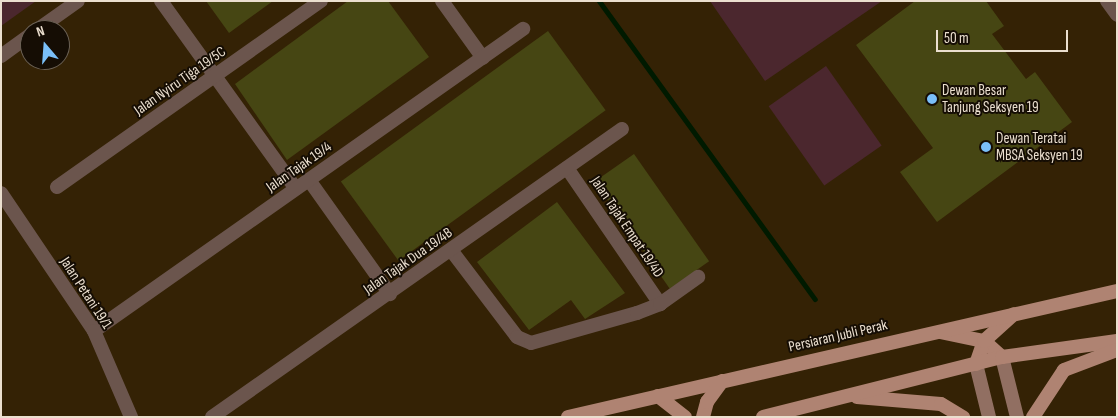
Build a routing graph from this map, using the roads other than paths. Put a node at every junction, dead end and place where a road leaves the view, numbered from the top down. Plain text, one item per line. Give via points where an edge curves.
1 (78, 1) edge
2 (161, 1) edge
3 (321, 1) edge
4 (442, 1) edge
5 (1107, 1) edge
6 (1117, 15) edge
7 (51, 20) edge
8 (524, 30) dead end
9 (20, 42) edge
10 (1, 56) edge
11 (482, 58) junction
12 (215, 76) junction
13 (622, 129) dead end
14 (567, 168) junction
15 (309, 180) junction
16 (57, 187) dead end
17 (296, 189) junction
18 (1, 193) edge
19 (451, 250) junction
20 (698, 277) dead end
21 (1117, 291) edge
22 (390, 294) junction
23 (660, 304) junction
24 (1016, 312) junction
25 (931, 330) junction
26 (94, 331) junction
27 (984, 341) junction
28 (1117, 341) edge
29 (1117, 350) edge
30 (1002, 357) junction
31 (976, 364) junction
32 (722, 381) junction
33 (658, 396) junction
34 (839, 396) junction
35 (130, 417) edge
36 (212, 417) edge
37 (568, 417) edge
38 (685, 417) edge
39 (703, 417) edge
40 (763, 417) edge
41 (963, 417) edge
42 (989, 417) edge
43 (1017, 417) edge
44 (1033, 417) edge

1 - 7 street
2 - 12 street
3 - 12 street, Jalan Nyiru Tiga 19/5C
4 - 11 street
5 - 6 street
8 - 11 street, Jalan Tajak 19/4
9 - 10 street
11 - 15 street, Jalan Tajak 19/4
12 - 16 street, Jalan Nyiru Tiga 19/5C
12 - 17 street
13 - 14 street, Jalan Tajak Dua 19/4B
14 - 19 street, Jalan Tajak Dua 19/4B
14 - 23 street, Jalan Tajak Empat 19/4D
15 - 17 street, Jalan Tajak 19/4
15 - 22 street
17 - 26 street, Jalan Tajak 19/4
18 - 26 street, Jalan Petani 19/1
19 - 22 street, Jalan Tajak Dua 19/4B
19 - 23 street via 517,337 531,343
20 - 23 street
21 - 24 main road, Persiaran Jubli Perak
22 - 36 street, Jalan Tajak Dua 19/4B
24 - 25 main road, Persiaran Jubli Perak
24 - 27 main road
25 - 27 main road
25 - 32 main road, Persiaran Jubli Perak
26 - 35 street, Jalan Petani 19/1
27 - 30 main road
27 - 31 main road
28 - 30 main road
29 - 44 main road via 1064,370
30 - 31 main road
30 - 43 main road
31 - 34 main road
31 - 42 main road
32 - 33 main road, Persiaran Jubli Perak
32 - 39 main road via 706,402
33 - 37 main road, Persiaran Jubli Perak
33 - 38 main road
34 - 40 main road
34 - 41 main road via 941,404

